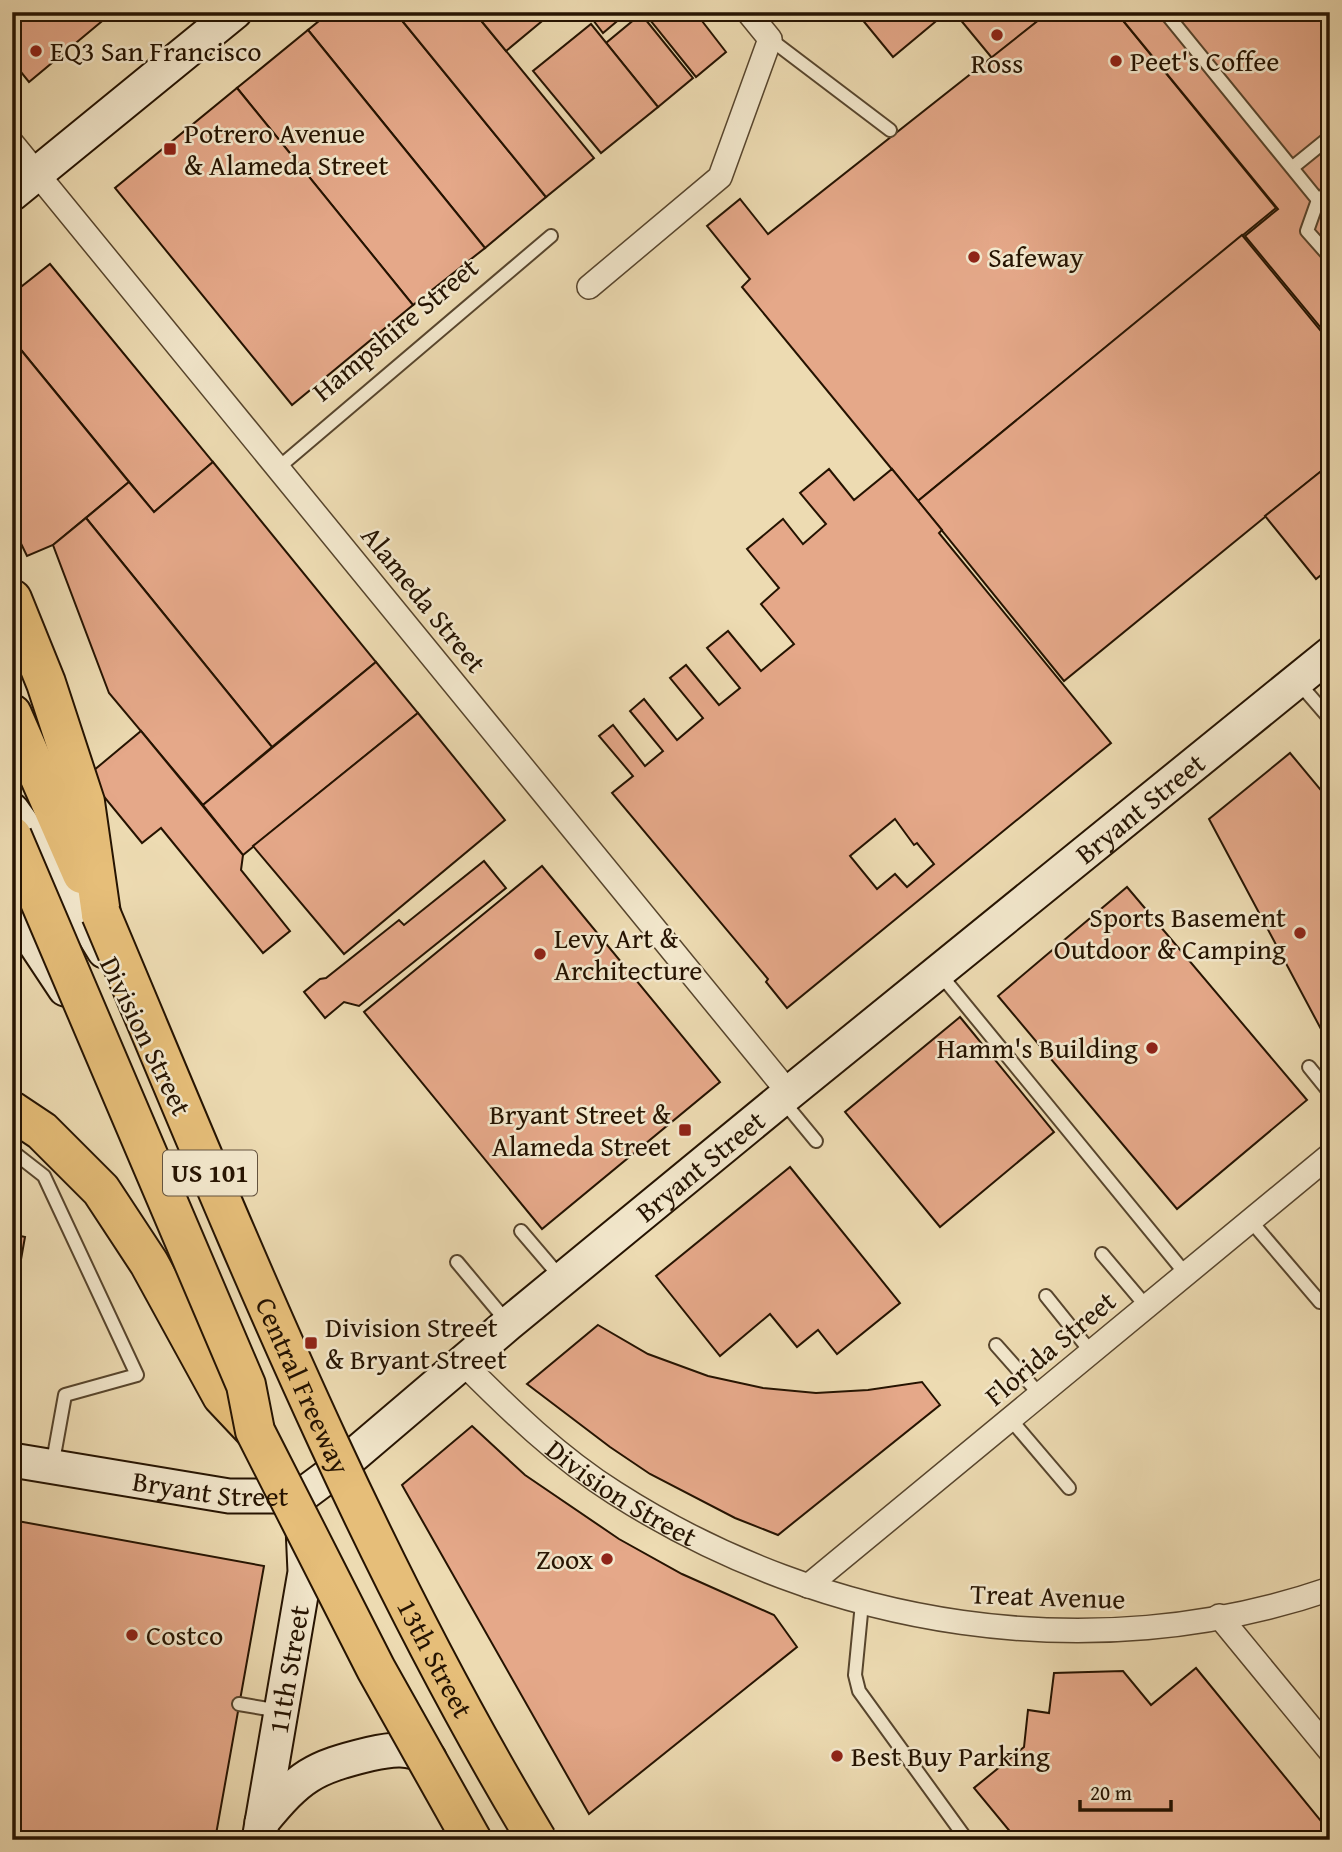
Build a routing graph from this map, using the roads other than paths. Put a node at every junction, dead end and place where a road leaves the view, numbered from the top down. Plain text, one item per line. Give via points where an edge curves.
1 (235, 12) edge
2 (748, 12) edge
3 (1165, 12) edge
4 (770, 39) junction
5 (890, 130) dead end
6 (1330, 137) edge
7 (12, 143) edge
8 (1293, 167) junction
9 (25, 184) edge
10 (1330, 191) edge
11 (1318, 200) junction
12 (551, 236) dead end
13 (1330, 257) edge
14 (589, 287) dead end
15 (278, 468) junction
16 (12, 599) edge
17 (1330, 654) edge
18 (1297, 681) junction
19 (12, 714) edge
20 (1330, 719) edge
21 (12, 810) edge
22 (12, 835) edge
23 (12, 909) edge
24 (101, 914) junction
25 (940, 974) junction
26 (1309, 1067) dead end
27 (1330, 1093) edge
28 (785, 1096) junction
29 (12, 1111) edge
30 (816, 1141) dead end
31 (12, 1151) edge
32 (1330, 1155) edge
33 (1250, 1220) junction
34 (521, 1231) dead end
35 (1102, 1254) dead end
36 (457, 1262) dead end
37 (1185, 1273) junction
38 (563, 1279) junction
39 (1330, 1294) edge
40 (1046, 1296) dead end
41 (1146, 1306) junction
42 (508, 1324) junction
43 (996, 1345) dead end
44 (1091, 1352) junction
45 (463, 1363) junction
46 (1041, 1395) junction
47 (1011, 1420) junction
48 (255, 1431) junction
49 (12, 1460) edge
50 (52, 1467) junction
51 (341, 1467) junction
52 (1069, 1488) dead end
53 (301, 1496) junction
54 (808, 1586) junction
55 (1330, 1589) edge
56 (862, 1603) junction
57 (1219, 1616) junction
58 (239, 1704) dead end
59 (282, 1712) junction
60 (1330, 1751) edge
61 (429, 1758) junction
62 (260, 1831) edge
63 (472, 1840) edge
64 (478, 1840) edge
65 (537, 1840) edge
66 (543, 1840) edge
67 (967, 1840) edge

1 - 9 main road
2 - 4 street
3 - 8 lane
4 - 5 lane
4 - 14 street via 720,177
6 - 8 lane
7 - 9 street, Alameda Street
8 - 11 lane
9 - 15 street, Alameda Street
10 - 11 lane
11 - 13 lane via 1307,231
12 - 15 lane, Hampshire Street
15 - 28 street, Alameda Street
16 - 24 highway, US 101 via 46,683 85,802
17 - 18 main road, Bryant Street
18 - 20 lane
18 - 25 main road, Bryant Street
19 - 24 highway
21 - 51 main road, Division Street via 51,864 124,984
22 - 48 highway, bridge via 246,1385
23 - 53 main road, Division Street via 74,1003 159,1173
24 - 65 highway, Central Freeway / US 101, bridge via 359,1513 449,1688
25 - 28 main road, Bryant Street
25 - 37 lane
26 - 27 lane
28 - 30 lane
28 - 38 main road, Bryant Street
29 - 48 highway, Central Freeway via 42,1131 102,1190 149,1263 222,1396
31 - 50 lane via 44,1176 137,1375 65,1395
32 - 33 street, Florida Street
33 - 37 street, Florida Street
33 - 39 lane via 1320,1302
34 - 38 lane
35 - 41 lane
36 - 42 lane
37 - 41 street, Florida Street
38 - 42 main road, Bryant Street
40 - 44 lane
41 - 44 street, Florida Street
42 - 45 main road, Bryant Street
43 - 46 lane
44 - 46 street, Florida Street
45 - 51 main road, Bryant Street
45 - 54 street, Division Street via 504,1406 614,1493 724,1552
46 - 47 street, Florida Street
47 - 52 lane
47 - 54 street, Florida Street
48 - 63 highway, Central Freeway, bridge via 376,1669
49 - 50 main road, Bryant Street
50 - 53 main road, Bryant Street via 229,1496
51 - 53 main road, Bryant Street
51 - 66 main road, 13th Street via 421,1628
53 - 59 main road, 11th Street via 305,1572
53 - 61 main road, 13th Street via 357,1619
54 - 56 street, Treat Avenue
55 - 57 street, Treat Avenue
56 - 57 street, Treat Avenue via 958,1624 1026,1631 1093,1632
56 - 67 lane via 855,1675 859,1691
57 - 60 street
58 - 59 lane
59 - 62 main road, 11th Street
61 - 62 main road via 389,1749 328,1764 296,1784
61 - 64 main road, 13th Street

